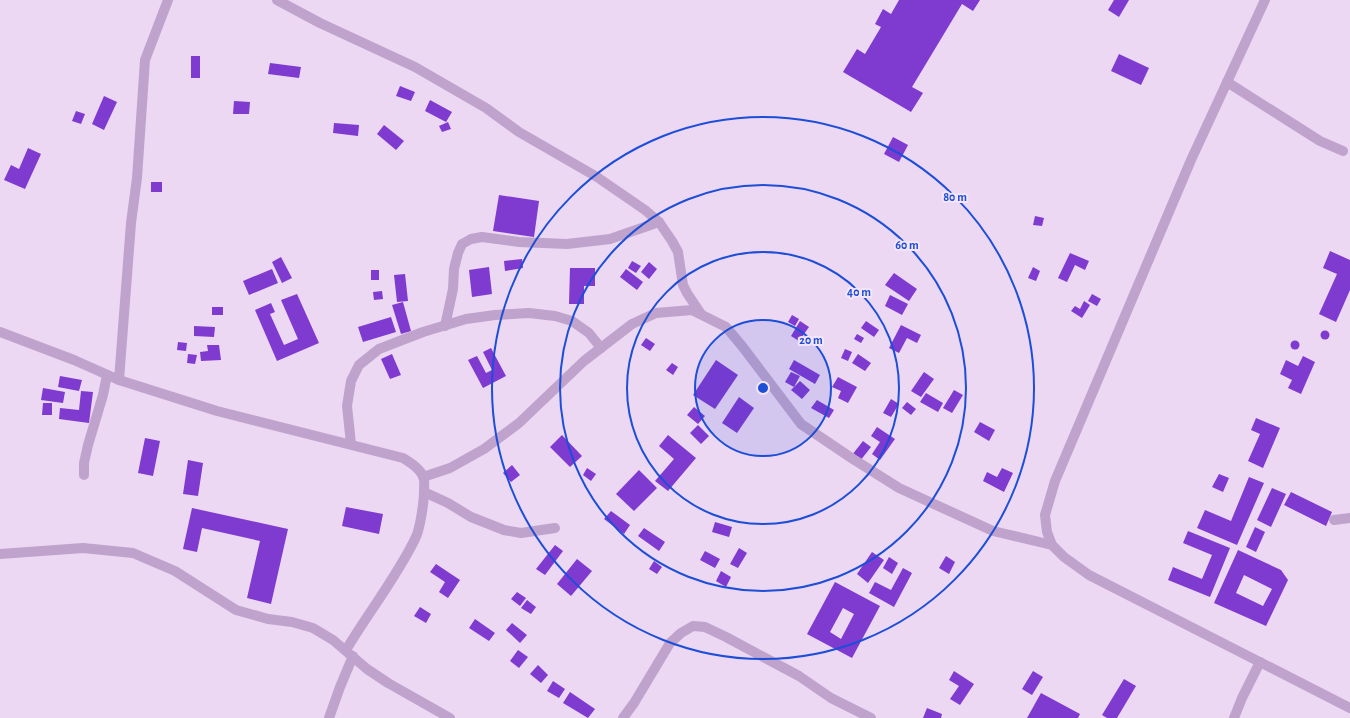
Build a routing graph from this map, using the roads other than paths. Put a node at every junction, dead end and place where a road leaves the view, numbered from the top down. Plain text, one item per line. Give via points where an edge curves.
1 (168, 0) edge
2 (277, 0) edge
3 (1265, 0) edge
4 (1227, 82) junction
5 (1342, 151) dead end
6 (660, 222) junction
7 (701, 314) junction
8 (445, 326) junction
9 (0, 332) edge
10 (601, 348) junction
11 (107, 374) junction
12 (119, 380) junction
13 (352, 444) junction
14 (84, 475) dead end
15 (424, 477) junction
16 (424, 492) junction
17 (1350, 518) edge
18 (1334, 520) dead end
19 (555, 528) dead end
20 (1052, 545) junction
21 (0, 554) edge
22 (350, 653) junction
23 (1260, 662) junction
24 (1350, 708) edge
25 (329, 718) edge
26 (450, 718) edge
27 (623, 718) edge
28 (871, 718) edge
29 (1234, 718) edge

1 - 12 street via 145,60
2 - 6 street via 415,67 486,108 519,132 597,177
3 - 4 street
4 - 5 street via 1320,141
4 - 20 street via 1054,481 1045,515
6 - 7 street via 678,252 683,285
6 - 8 street via 610,239 567,244 482,237 471,239 462,244 458,253
7 - 10 street via 692,310 656,313 632,324
7 - 20 street via 726,327 801,424 853,459 899,488 993,531
8 - 10 street via 466,319 495,315 529,313 555,316 572,320 589,333
8 - 13 street via 379,349 359,365 351,381 347,406
9 - 11 street
10 - 15 street via 519,422 484,449 450,468
11 - 12 street
11 - 14 street via 88,445
12 - 13 street via 275,427
13 - 15 street via 404,458 415,465
15 - 16 street
16 - 19 street via 471,517 504,530 522,533
16 - 22 street via 416,538 360,627
17 - 18 street
20 - 23 street via 1064,558 1089,575
21 - 22 street via 83,548 133,553 175,571 236,610 313,628
22 - 25 street
22 - 26 street via 388,684
23 - 24 street
23 - 29 street
27 - 28 street via 670,643 693,626 705,627 726,637 799,676 831,698

